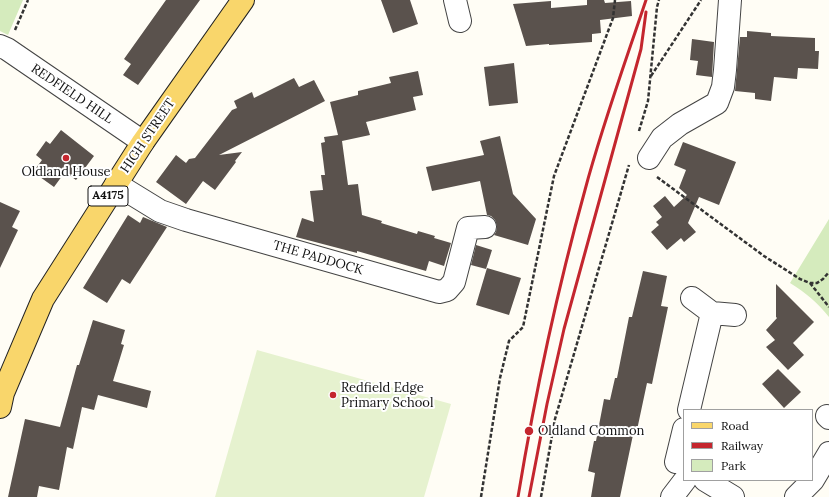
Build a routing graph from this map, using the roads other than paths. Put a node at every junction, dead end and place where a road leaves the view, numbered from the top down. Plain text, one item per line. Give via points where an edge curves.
1 (243, 0) edge
2 (456, 0) edge
3 (730, 0) edge
4 (460, 21) dead end
5 (3, 48) edge
6 (143, 142) junction
7 (640, 160) road end
8 (116, 184) junction
9 (485, 227) dead end
10 (692, 298) dead end
11 (712, 313) junction
12 (734, 315) dead end
13 (0, 406) edge
14 (689, 409) edge
15 (683, 434) edge
16 (829, 453) edge
17 (677, 466) edge
18 (813, 480) edge
19 (707, 481) edge
20 (812, 481) edge
21 (672, 497) edge
22 (733, 497) edge
23 (796, 497) edge

1 - 6 main road, HIGH STREET / A4175
2 - 4 street
3 - 7 street via 723,87 717,103 680,124
5 - 6 street, REDFIELD HILL
6 - 8 main road, HIGH STREET / A4175
8 - 9 street, THE PADDOCK via 160,211 440,292 461,288 468,228
8 - 13 main road, HIGH STREET / A4175 via 43,299 3,393
10 - 11 street
11 - 12 street
11 - 14 street
15 - 17 street
16 - 18 street
17 - 21 street
19 - 22 street
20 - 23 street

